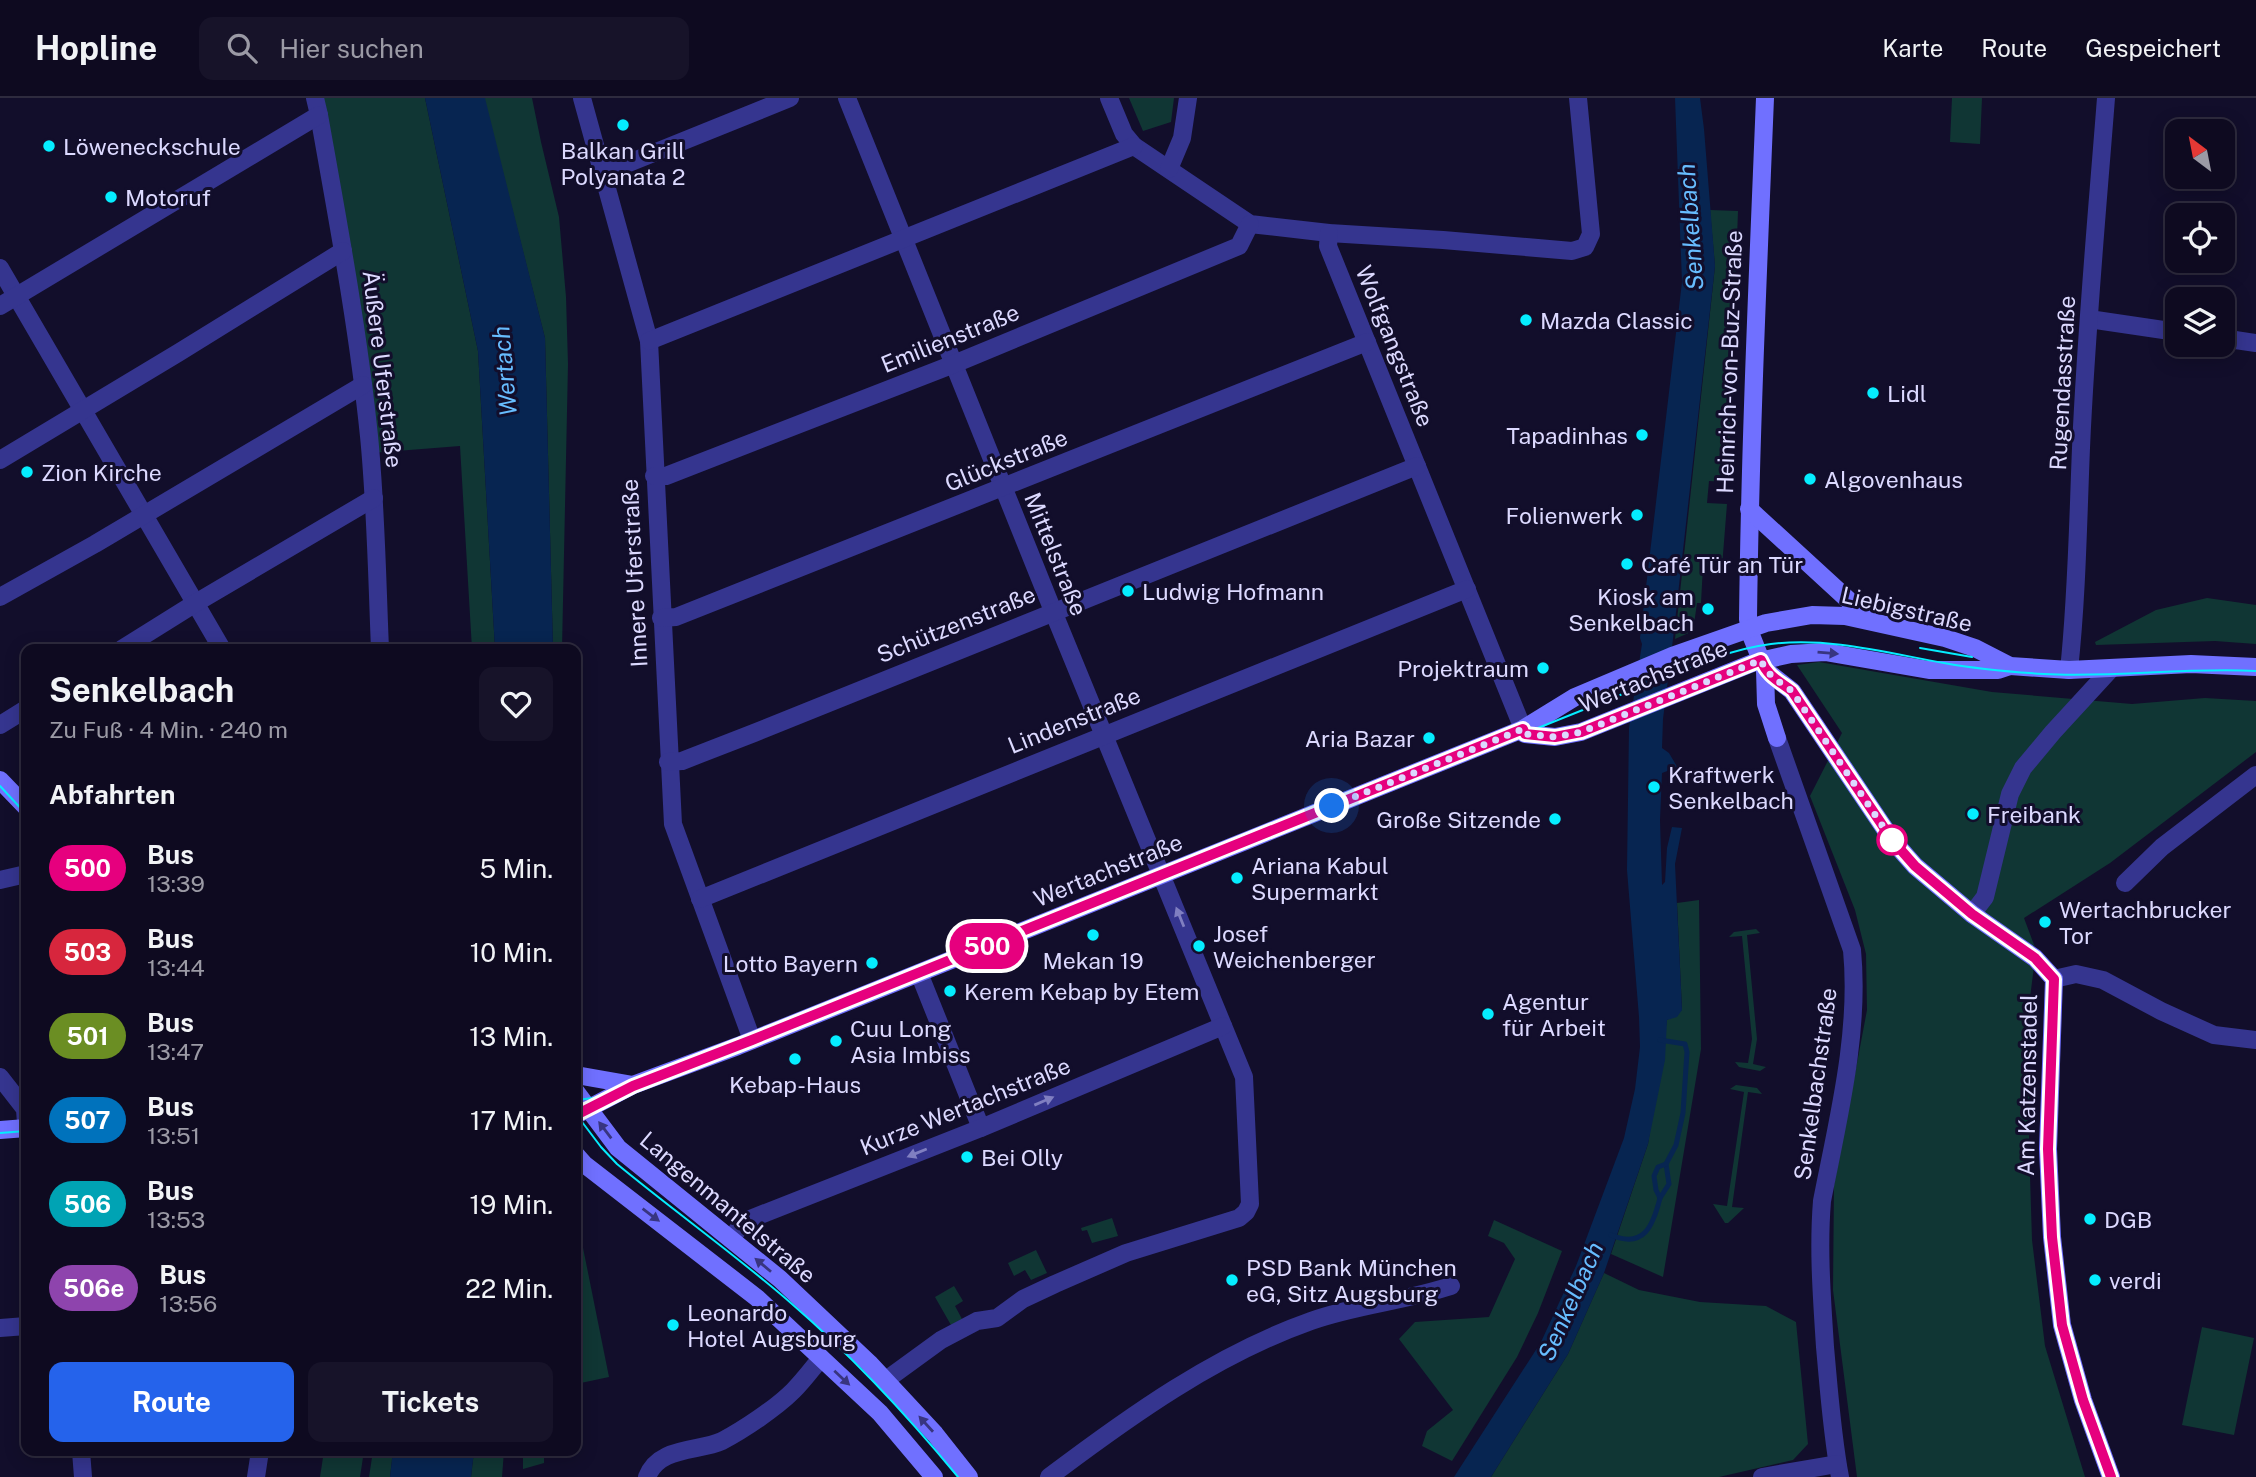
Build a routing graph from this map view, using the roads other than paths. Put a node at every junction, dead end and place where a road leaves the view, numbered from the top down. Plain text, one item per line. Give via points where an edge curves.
1 (582, 98) edge
2 (790, 98) edge
3 (847, 98) edge
4 (1110, 98) edge
5 (1188, 98) edge
6 (1578, 98) edge
7 (1765, 98) edge
8 (2106, 98) edge
9 (317, 106) edge
10 (1133, 146) junction
11 (1169, 169) junction
12 (604, 173) junction
13 (1250, 224) junction
14 (1329, 233) junction
15 (903, 238) junction
16 (342, 251) junction
17 (0, 268) edge
18 (16, 296) junction
19 (0, 306) edge
20 (2089, 319) junction
21 (2165, 330) edge
22 (2235, 340) edge
23 (649, 341) junction
24 (1367, 342) junction
25 (2256, 343) edge
26 (954, 364) junction
27 (363, 385) junction
28 (83, 410) junction
29 (0, 460) edge
30 (1417, 466) junction
31 (654, 475) junction
32 (1003, 487) junction
33 (374, 498) junction
34 (1749, 509) junction
35 (143, 515) junction
36 (1467, 589) junction
37 (0, 597) edge
38 (194, 604) junction
39 (1053, 611) junction
40 (661, 618) junction
41 (1871, 621) junction
42 (1750, 629) junction
43 (130, 644) edge
44 (219, 644) edge
45 (380, 644) edge
46 (1763, 665) junction
47 (2010, 666) junction
48 (2256, 667) edge
49 (2069, 670) junction
50 (2110, 670) junction
51 (1773, 686) junction
52 (21, 712) edge
53 (0, 726) edge
54 (1523, 729) junction
55 (1104, 734) junction
56 (668, 762) junction
57 (2256, 775) edge
58 (0, 780) edge
59 (21, 802) edge
60 (1162, 874) junction
61 (21, 875) edge
62 (0, 880) edge
63 (2125, 883) dead end
64 (700, 899) junction
65 (1972, 914) junction
66 (919, 973) junction
67 (2054, 979) junction
68 (1223, 1026) junction
69 (752, 1040) junction
70 (2256, 1040) edge
71 (581, 1076) edge
72 (0, 1077) edge
73 (633, 1086) junction
74 (21, 1104) edge
75 (582, 1111) edge
76 (21, 1126) edge
77 (981, 1128) junction
78 (0, 1130) edge
79 (581, 1160) edge
80 (731, 1238) junction
81 (1451, 1286) dead end
82 (21, 1326) edge
83 (0, 1328) edge
84 (821, 1358) junction
85 (886, 1380) junction
86 (81, 1456) edge
87 (259, 1456) edge
88 (1838, 1471) edge
89 (83, 1477) edge
90 (256, 1477) edge
91 (647, 1477) edge
92 (934, 1477) edge
93 (969, 1477) edge
94 (1049, 1477) edge
95 (1762, 1477) edge
96 (2111, 1477) edge

1 - 12 street, Innere Uferstraße
2 - 12 street
3 - 15 street, Mittelstraße
4 - 10 street
5 - 11 street via 1182,138
6 - 14 street via 1591,234 1585,247 1572,251
7 - 34 street, Heinrich-von-Buz-Straße
8 - 20 street, Rugendasstraße
9 - 16 street, Äußere Uferstraße
9 - 18 street
10 - 11 street
10 - 15 street
11 - 13 street
12 - 23 street, Innere Uferstraße
13 - 14 street
13 - 26 street, Emilienstraße via 1239,246
14 - 24 street, Wolfgangstraße via 1328,246
15 - 23 street
15 - 26 street, Mittelstraße
16 - 27 street, Äußere Uferstraße
16 - 28 street
17 - 18 street
18 - 19 street
18 - 28 street
20 - 21 street
20 - 49 street, Rugendasstraße
22 - 25 street
23 - 31 street, Innere Uferstraße
24 - 30 street, Wolfgangstraße
24 - 32 street, Glückstraße
26 - 31 street, Emilienstraße via 666,476
26 - 32 street, Mittelstraße
27 - 33 street, Äußere Uferstraße
27 - 35 street
28 - 29 street
28 - 35 street
30 - 36 street, Wolfgangstraße
30 - 39 street, Schützenstraße
31 - 40 street, Innere Uferstraße
32 - 39 street, Mittelstraße
32 - 40 street, Glückstraße via 676,617
33 - 38 street
33 - 45 street, Äußere Uferstraße
34 - 41 street
34 - 42 street, Heinrich-von-Buz-Straße
35 - 37 street
35 - 38 street
36 - 54 street, Wolfgangstraße
36 - 55 street, Lindenstraße
38 - 43 street
38 - 44 street
39 - 55 street, Mittelstraße
39 - 56 street, Schützenstraße via 682,761
40 - 56 street, Innere Uferstraße
41 - 42 street, Liebigstraße via 1812,615
41 - 47 street, Liebigstraße via 1945,638
42 - 46 street, Heinrich-von-Buz-Straße
42 - 54 street, Wertachstraße via 1638,670 1575,698
46 -> 47 street, Liebigstraße via 1791,654 1825,652 1928,670
46 - 51 street
46 - 54 street, Wertachstraße via 1581,732 1555,737 1525,734
47 - 49 street, Liebigstraße
48 - 50 street, Liebigstraße via 2191,664
49 - 50 street, Liebigstraße
50 - 65 street via 2023,768 2010,794 1985,897
51 - 65 street via 1792,691 1893,841
51 - 88 street, Senkelbachstraße via 1768,710 1852,950 1855,984 1847,1067 1820,1222 1822,1302
52 - 53 street
54 - 60 street, Wertachstraße
55 - 60 street, Mittelstraße
55 - 64 street, Lindenstraße
56 - 64 street, Innere Uferstraße via 673,824
57 - 63 street via 2162,847
58 - 59 street
60 - 66 street, Wertachstraße
68 -> 60 street, Mittelstraße
61 - 62 street
64 - 69 street, Innere Uferstraße
65 - 67 street via 2035,958
66 - 69 street, Wertachstraße
66 - 77 street
67 - 70 street via 2076,974 2103,980 2214,1035
67 - 96 street, Am Katzenstadel via 2048,1149 2062,1325
77 -> 68 street, Kurze Wertachstraße
68 - 85 street, Mittelstraße via 1244,1077 1250,1204 1246,1212 1108,1261 1023,1299 997,1318 977,1321 941,1340
69 - 73 street, Wertachstraße
71 - 73 street
72 - 74 street
73 - 75 street, Wertachstraße
80 -> 75 street, Langenmantelstraße via 618,1148
76 - 78 street
77 -> 80 street, Kurze Wertachstraße via 745,1221
79 -> 84 street via 757,1298
85 -> 80 street, Langenmantelstraße
81 - 94 street via 1351,1309 1279,1333 1179,1386
82 - 83 street
84 - 91 street via 776,1406 720,1441 671,1454
84 -> 92 street via 880,1413
93 -> 85 street, Langenmantelstraße
86 - 89 street
87 - 90 street
88 - 95 street

